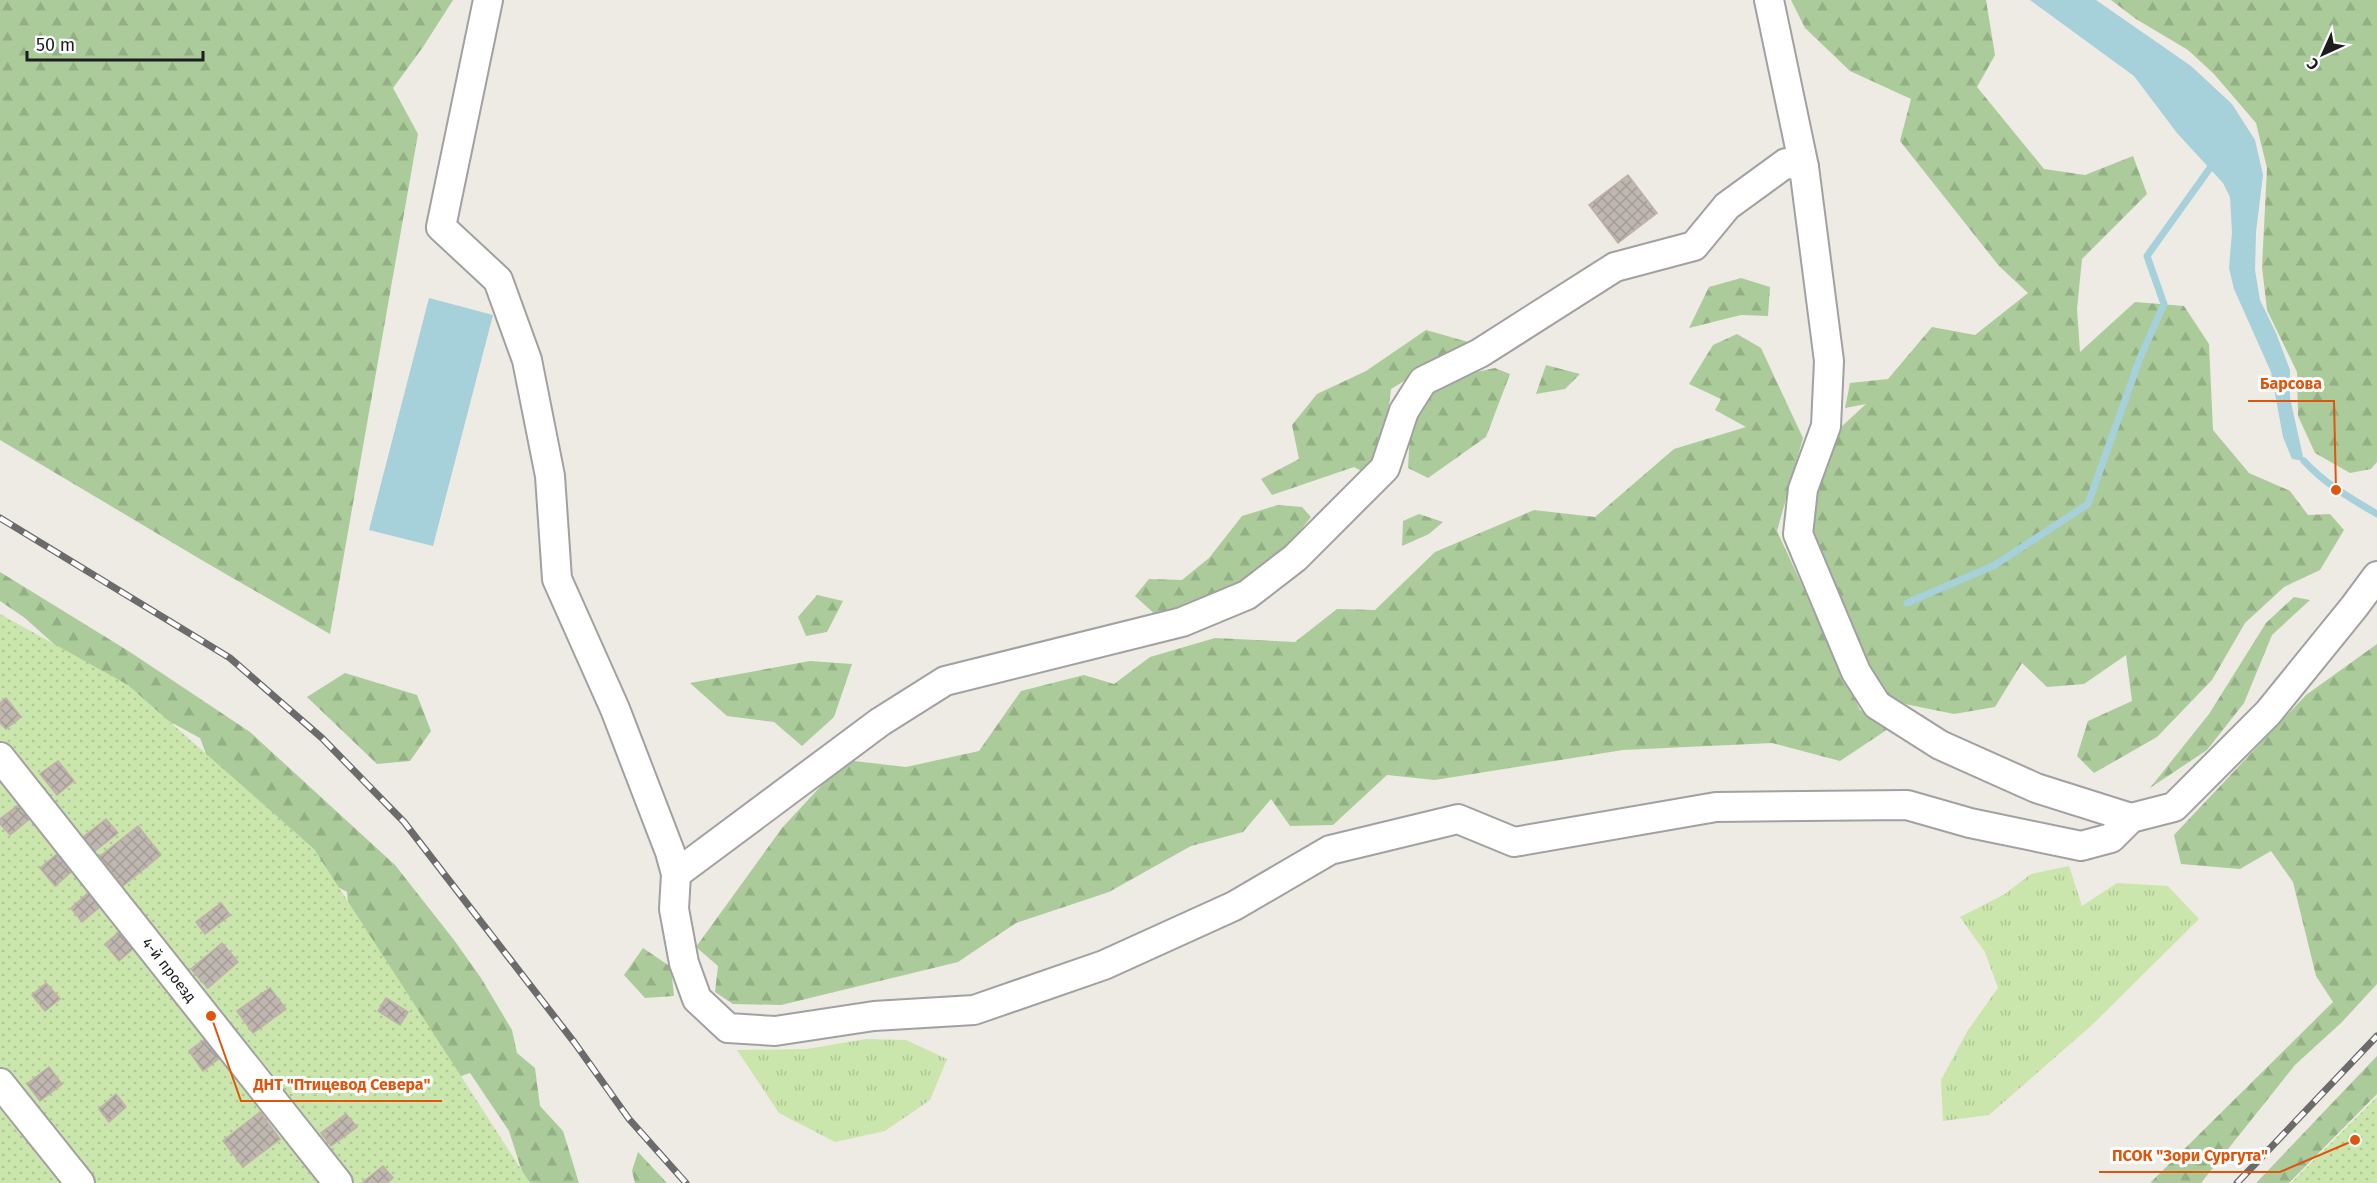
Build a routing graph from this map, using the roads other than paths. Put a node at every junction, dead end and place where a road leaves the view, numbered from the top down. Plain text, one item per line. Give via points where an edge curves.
1 (488, 0) edge
2 (1769, 0) edge
3 (1804, 167) junction
4 (2377, 576) edge
5 (0, 757) edge
6 (2131, 818) junction
7 (676, 874) junction
8 (0, 1083) edge
9 (80, 1183) edge
10 (338, 1183) edge

1 - 7 street via 441,227 498,280 517,330 527,360 550,476 557,579 615,709
2 - 3 street
3 - 6 street via 1829,361 1826,426 1803,489 1798,534 1856,672 1877,705 1940,746 2036,788
3 - 7 street via 1786,163 1726,206 1694,246 1615,267 1480,352 1422,381 1404,411 1385,468 1295,558 1247,595 1182,622 945,681 880,722
4 - 6 street via 2268,713 2174,807
5 - 10 street, 4-й проезд
6 - 7 street via 2110,838 2081,846 1906,805 1716,807 1514,842 1458,819 1330,850 1234,906 1104,965 974,1010 874,1016 775,1031 728,1028 697,999 684,963 674,909
8 - 9 street

